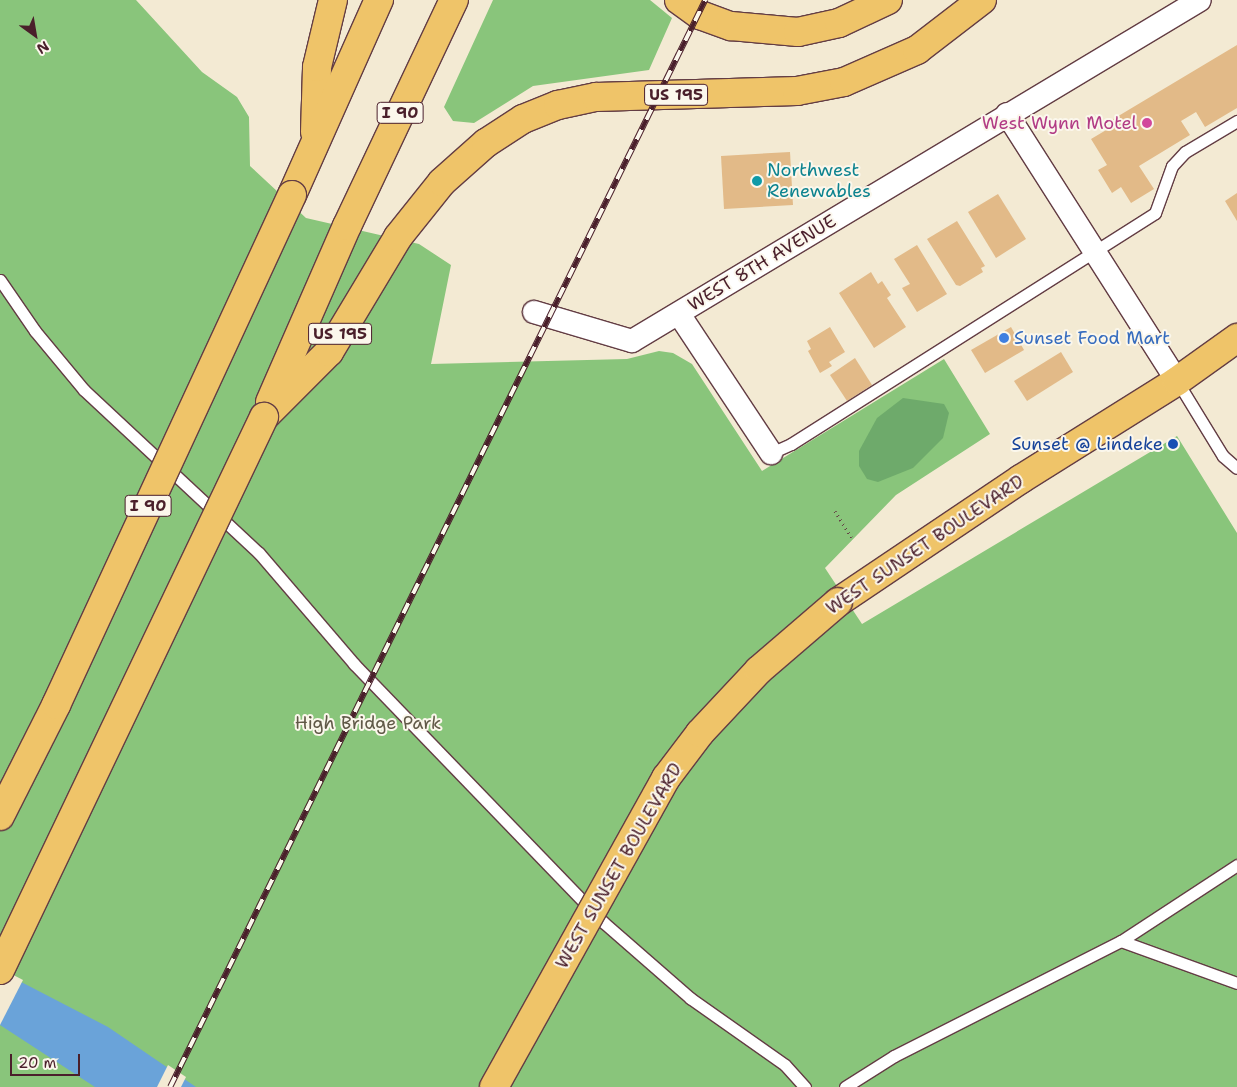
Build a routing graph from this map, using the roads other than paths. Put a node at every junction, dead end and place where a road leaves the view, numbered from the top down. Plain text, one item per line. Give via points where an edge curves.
1 (333, 0) edge
2 (379, 0) edge
3 (454, 0) edge
4 (679, 0) edge
5 (888, 0) edge
6 (982, 0) edge
7 (1200, 0) edge
8 (1007, 114) junction
9 (1237, 120) edge
10 (314, 145) junction
11 (1094, 252) junction
12 (0, 280) edge
13 (534, 312) dead end
14 (679, 314) junction
15 (1237, 338) edge
16 (1177, 381) junction
17 (264, 417) junction
18 (771, 453) joint
19 (1237, 468) edge
20 (0, 816) edge
21 (1237, 865) edge
22 (1121, 940) junction
23 (0, 970) edge
24 (1237, 983) edge
25 (494, 1087) edge
26 (805, 1087) edge
27 (845, 1087) edge

1 - 10 main road via 318,67
2 - 10 main road, I 90
3 - 17 main road, I 90 via 347,226
4 - 5 main road via 700,15 731,26 798,32 839,23
6 - 17 main road, US 195 via 916,50 844,82 797,91 596,97 558,105 532,116 486,143 442,182 398,238 329,352
7 - 8 street, WEST 8TH AVENUE
8 - 11 street
8 - 14 street, WEST 8TH AVENUE
9 - 11 lane via 1185,152 1172,166 1155,213
10 - 20 main road, I 90, bridge via 60,696
11 - 16 street
11 - 18 lane via 791,444
12 - 26 lane via 35,331 84,390 259,553 354,664 603,922 690,998 785,1065
13 - 14 street, WEST 8TH AVENUE via 632,341
14 - 18 street
15 - 16 main road, WEST SUNSET BOULEVARD
16 - 19 lane via 1223,456
16 - 25 main road, WEST SUNSET BOULEVARD, bridge via 1021,479 838,602 759,670 700,734 666,778
17 - 23 main road, I 90, bridge
21 - 22 lane
22 - 24 lane
22 - 27 lane via 894,1056

